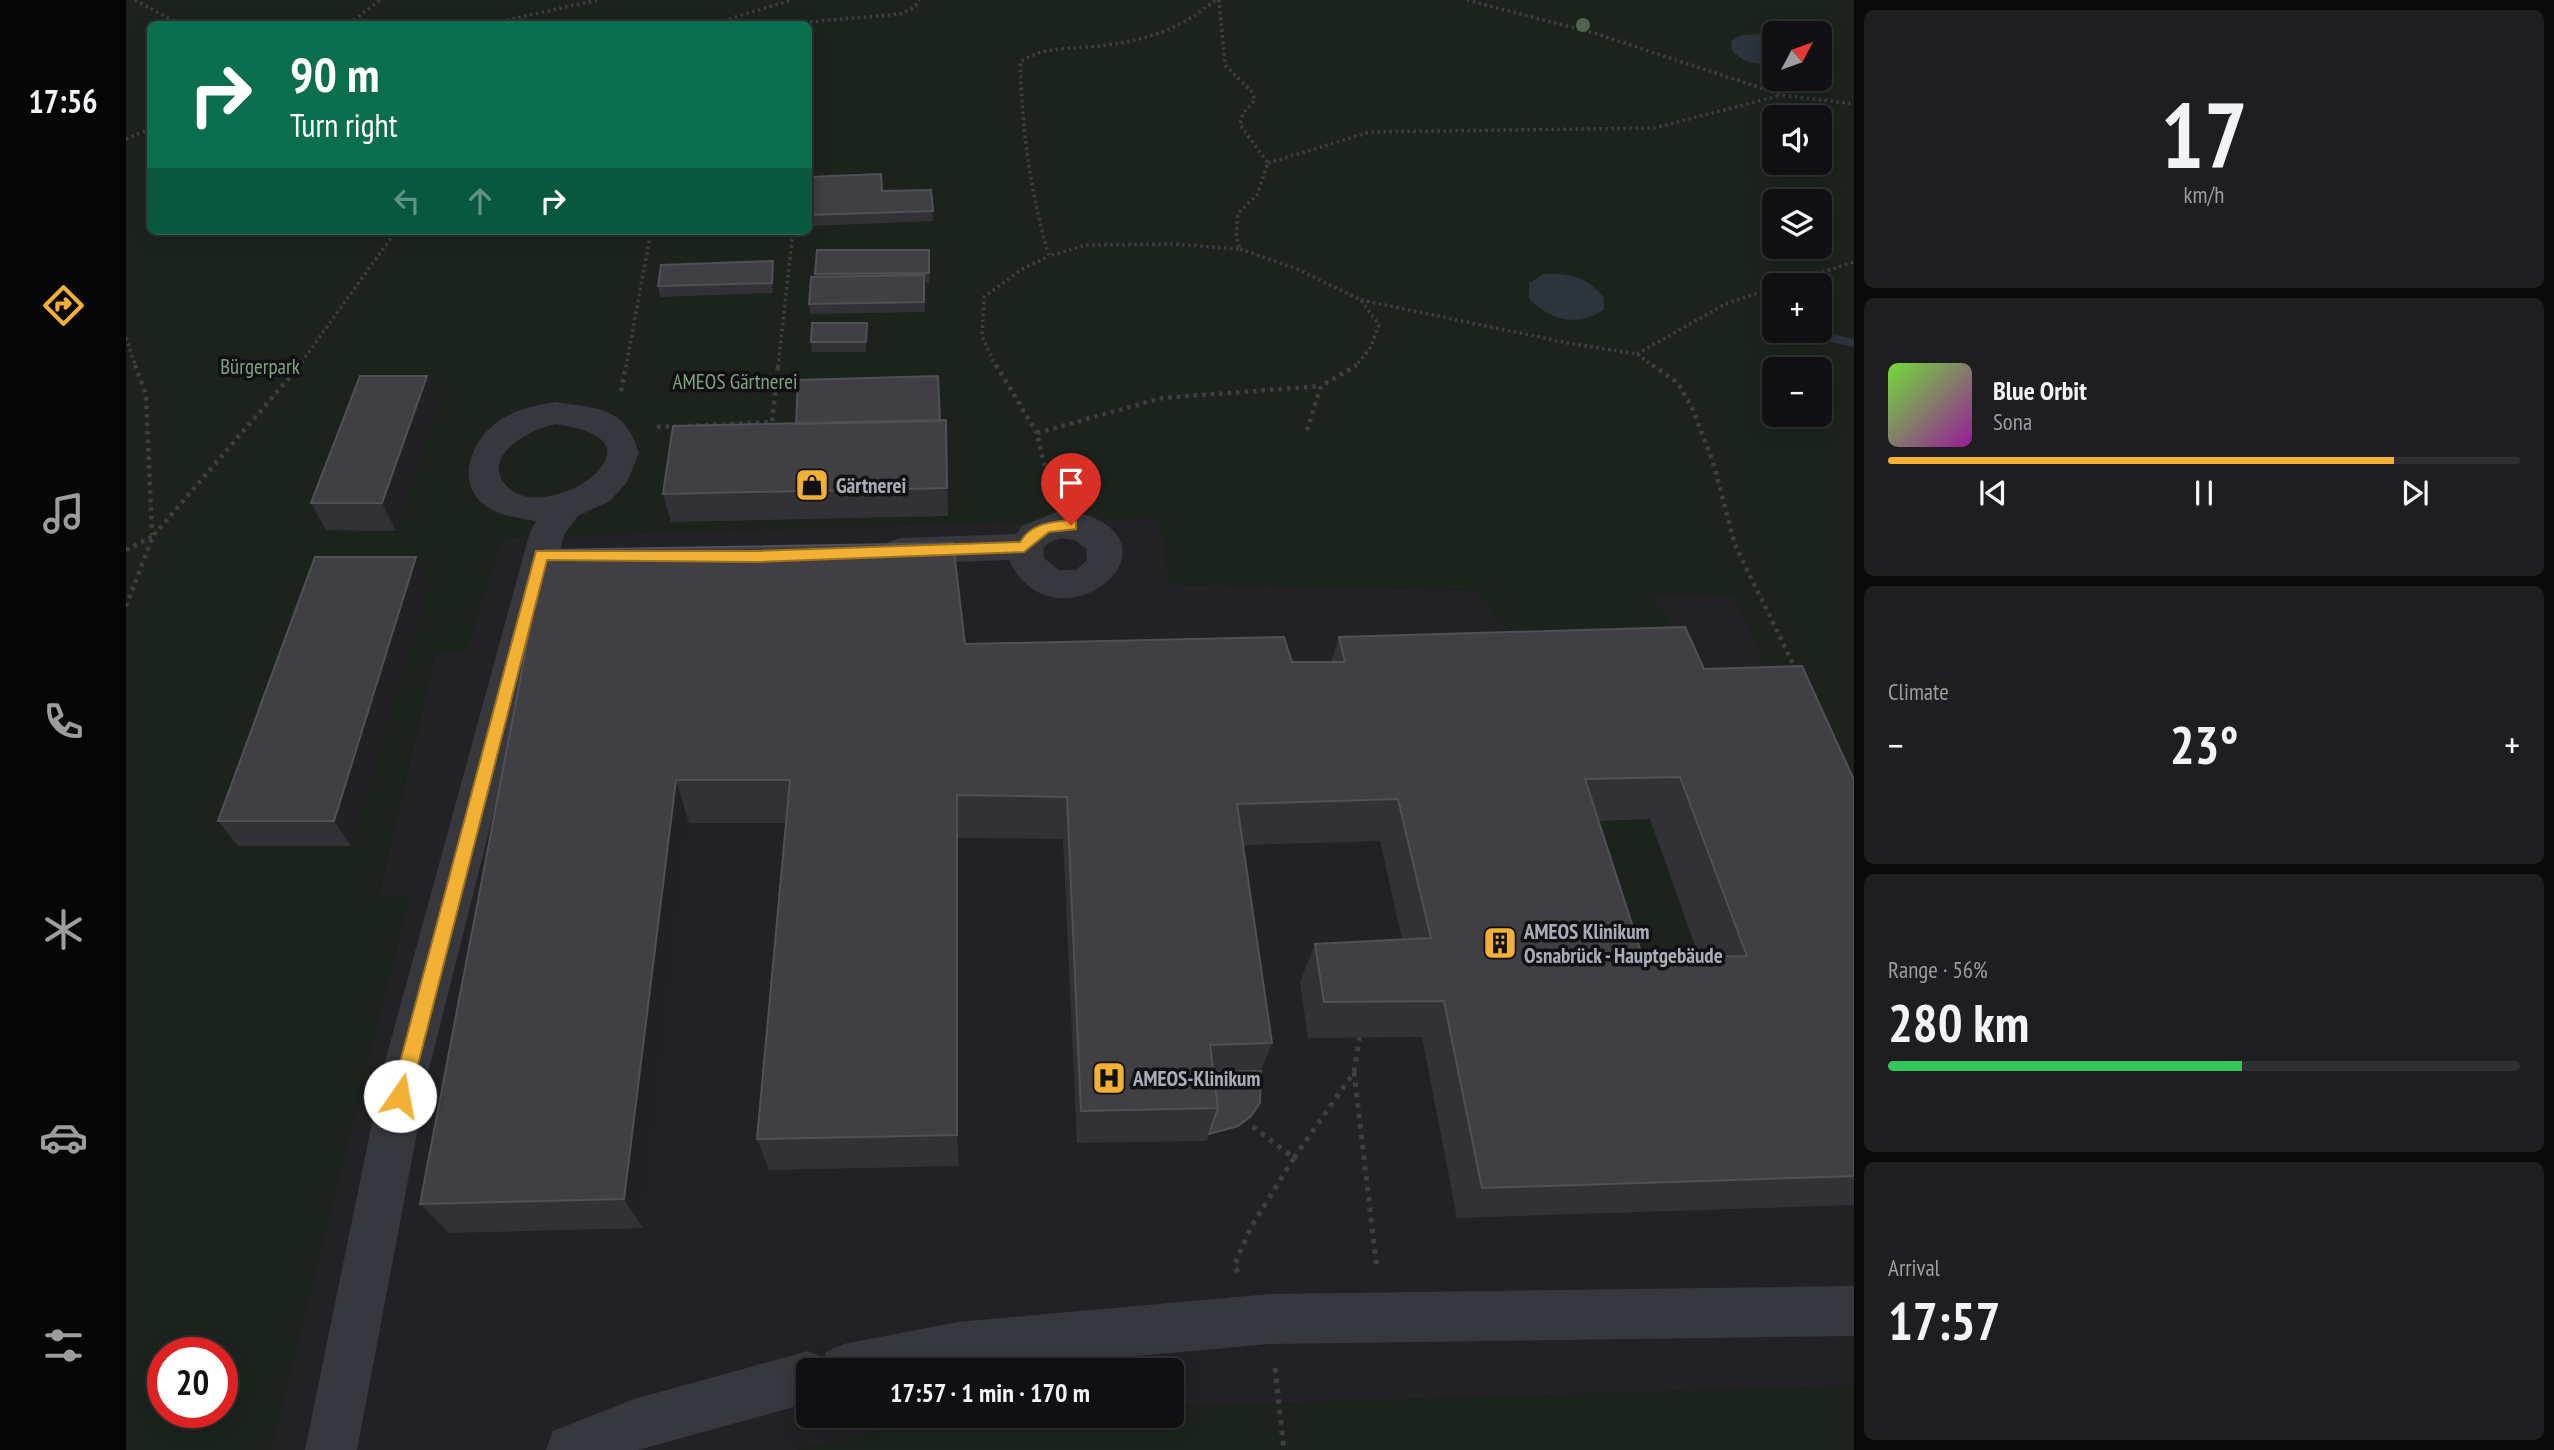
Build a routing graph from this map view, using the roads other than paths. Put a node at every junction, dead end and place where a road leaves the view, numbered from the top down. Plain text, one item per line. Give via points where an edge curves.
1 (566, 507) junction
2 (1024, 547) junction
3 (863, 553) edge
4 (1854, 1311) edge
5 (903, 1358) edge
6 (796, 1380) edge
7 (331, 1450) edge
8 (572, 1450) edge

1 - 1 lane via 606,487 618,472 622,442 614,429 598,419 556,413 512,427 496,440 486,455 483,472 487,487 500,499 530,509
1 - 7 lane via 547,532 555,555 405,1069
2 - 2 lane via 1023,557 1035,576 1061,585 1089,581 1105,564 1103,544 1084,528 1057,525 1036,532
2 - 3 lane
4 - 5 lane via 1270,1319 958,1347
6 - 8 lane via 634,1425

